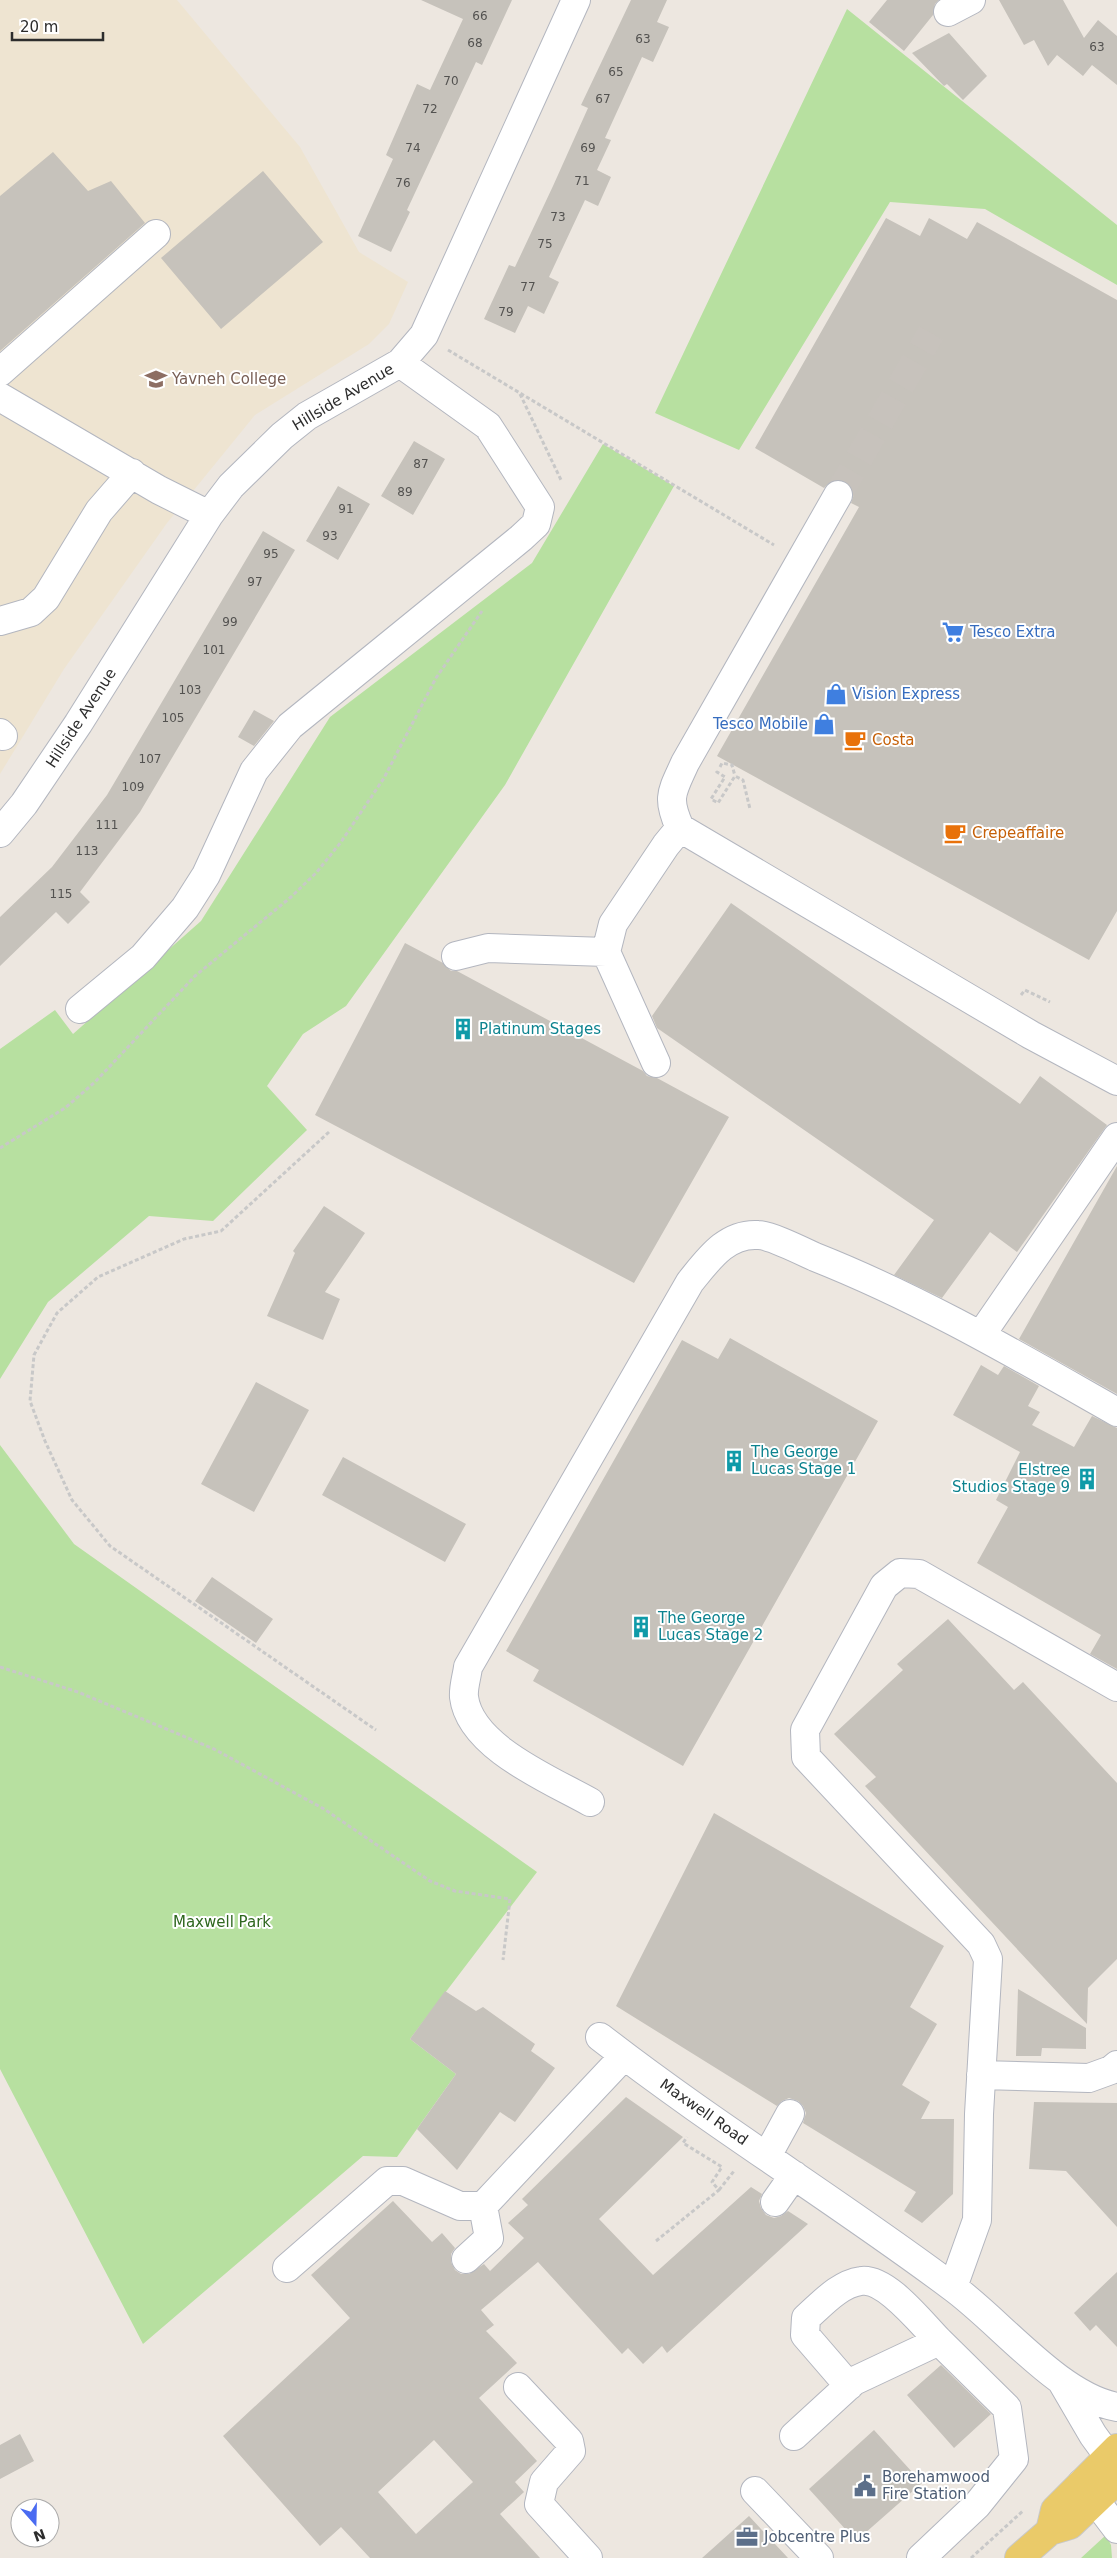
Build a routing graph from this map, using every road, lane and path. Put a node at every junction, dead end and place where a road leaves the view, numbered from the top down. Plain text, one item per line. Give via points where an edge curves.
1 (576, 0) edge
2 (156, 234) dead end
3 (424, 335) junction
4 (400, 363) junction
5 (0, 372) edge
6 (520, 394) junction
7 (0, 397) edge
8 (132, 473) junction
9 (563, 485) dead end
10 (838, 495) tunnel mouth
11 (209, 515) junction
12 (770, 552) dead end
13 (486, 607) dead end
14 (0, 621) edge
15 (722, 763) dead end
16 (735, 776) junction
17 (712, 778) dead end
18 (750, 809) dead end
19 (680, 828) junction
20 (0, 833) edge
21 (606, 952) junction
22 (456, 956) dead end
23 (80, 1009) dead end
24 (656, 1063) dead end
25 (1117, 1081) edge
26 (329, 1132) dead end
27 (1117, 1137) edge
28 (0, 1148) edge
29 (981, 1335) junction
30 (1117, 1412) edge
31 (0, 1667) edge
32 (1117, 1687) edge
33 (376, 1730) dead end
34 (590, 1802) dead end
35 (503, 1960) dead end
36 (600, 2037) dead end
37 (624, 2056) junction
38 (1117, 2065) edge
39 (981, 2075) junction
40 (704, 2111) junction
41 (790, 2114) dead end
42 (767, 2156) junction
43 (734, 2171) dead end
44 (794, 2175) junction
45 (720, 2190) junction
46 (775, 2202) dead end
47 (483, 2206) junction
48 (656, 2241) dead end
49 (466, 2258) dead end
50 (287, 2268) dead end
51 (953, 2287) junction
52 (939, 2341) junction
53 (1062, 2382) junction
54 (849, 2386) junction
55 (518, 2387) dead end
56 (1117, 2407) edge
57 (794, 2436) dead end
58 (1115, 2463) edge
59 (755, 2491) dead end
60 (1089, 2491) junction
61 (1030, 2504) dead end
62 (1117, 2529) edge
63 (588, 2558) edge
64 (819, 2558) edge
65 (921, 2558) edge
66 (971, 2558) edge
67 (1018, 2558) edge

1 - 3 street, Hillside Avenue
2 - 5 street
3 - 4 street, Hillside Avenue
3 - 6 path
4 - 11 street, Hillside Avenue via 307,416 231,486
4 - 23 street via 488,426 540,508 536,524 290,726 254,771 206,875 185,908 143,957
6 - 9 path
6 - 12 path via 774,544
7 - 8 street
8 - 11 street
8 - 14 street via 100,511 46,598 31,612
10 - 19 street via 685,763 672,792 672,809
11 - 20 street, Hillside Avenue via 78,724 24,804
13 - 28 path via 436,678 365,810 316,873 195,976 95,1082 65,1108
15 - 16 path via 732,765
16 - 17 path via 718,803 711,799 725,777 717,772
16 - 18 path via 743,780
19 - 21 street via 614,924
19 - 25 street via 1031,1035
21 - 22 street via 488,948
21 - 24 street
26 - 33 path via 221,1231 184,1239 98,1277 57,1313 34,1355 30,1401 72,1500 110,1546
27 - 29 street
29 - 30 street
29 - 34 street via 871,1279 759,1234 733,1238 713,1253 690,1282 468,1667 464,1697 470,1719 498,1750
31 - 35 path via 78,1692 214,1749 324,1809 430,1881 454,1891 510,1899
32 - 39 street via 919,1574 900,1572 884,1586 805,1730 806,1757 981,1944 988,1959
36 - 37 street, Maxwell Road
37 - 40 street, Maxwell Road
37 - 47 street
38 - 39 street via 1089,2078
39 - 51 street via 977,2220
40 - 42 street, Maxwell Road
40 - 45 path via 683,2142 722,2167 712,2182
41 - 42 street
42 - 44 street, Maxwell Road
43 - 45 path
44 - 46 street
44 - 51 street, Maxwell Road
45 - 48 path
47 - 49 street via 489,2238
47 - 50 street via 460,2206 403,2181 387,2180
51 - 53 street, Maxwell Road
52 - 54 street
52 - 54 street via 885,2287 862,2281 834,2293 806,2318 805,2335
52 - 65 street via 1007,2408 1014,2459 977,2505
53 - 56 street, Maxwell Road via 1105,2405
53 - 58 street, Maxwell Road via 1093,2435
54 - 57 street
55 - 63 street via 569,2441 570,2451 544,2482 539,2504
58 - 60 main road
59 - 64 street
60 - 62 street
60 - 67 main road via 1070,2525 1050,2531
61 - 66 path

